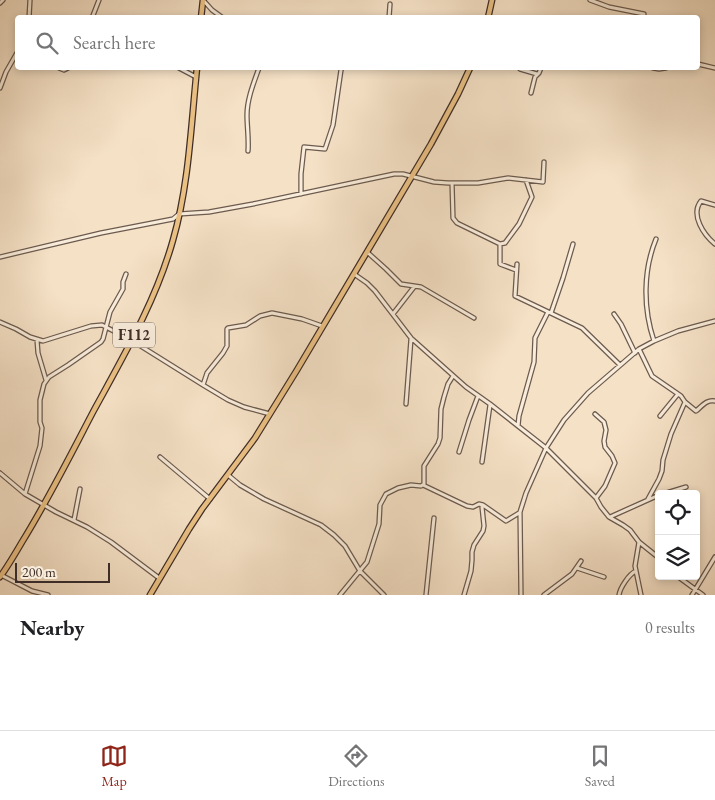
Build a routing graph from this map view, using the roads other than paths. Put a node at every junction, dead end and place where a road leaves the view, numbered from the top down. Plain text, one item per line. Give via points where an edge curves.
1 (3, 0) edge
2 (30, 0) edge
3 (99, 0) edge
4 (203, 0) edge
5 (492, 0) edge
6 (590, 0) edge
7 (603, 2) edge
8 (0, 3) edge
9 (390, 4) dead end
10 (644, 14) dead end
11 (28, 15) edge
12 (93, 15) edge
13 (201, 15) edge
14 (219, 15) edge
15 (389, 15) edge
16 (489, 15) edge
17 (15, 56) edge
18 (700, 64) edge
19 (715, 68) edge
20 (183, 70) edge
21 (197, 70) edge
22 (258, 70) edge
23 (341, 70) edge
24 (469, 70) edge
25 (523, 70) edge
26 (540, 70) edge
27 (537, 74) junction
28 (196, 77) junction
29 (0, 88) edge
30 (531, 93) dead end
31 (248, 151) dead end
32 (544, 162) dead end
33 (412, 176) junction
34 (526, 180) junction
35 (452, 183) junction
36 (301, 194) junction
37 (715, 205) edge
38 (179, 214) junction
39 (656, 239) dead end
40 (500, 244) junction
41 (573, 244) dead end
42 (715, 244) edge
43 (367, 252) junction
44 (0, 257) edge
45 (517, 264) dead end
46 (516, 270) junction
47 (126, 274) dead end
48 (354, 274) junction
49 (414, 286) junction
50 (549, 313) junction
51 (393, 314) junction
52 (614, 314) dead end
53 (474, 318) dead end
54 (715, 321) edge
55 (0, 322) edge
56 (322, 326) junction
57 (106, 327) junction
58 (411, 338) junction
59 (37, 340) junction
60 (131, 340) junction
61 (654, 341) junction
62 (639, 349) junction
63 (635, 353) junction
64 (620, 365) junction
65 (453, 376) junction
66 (46, 380) junction
67 (202, 385) junction
68 (678, 394) junction
69 (478, 396) junction
70 (715, 401) edge
71 (685, 402) junction
72 (406, 404) dead end
73 (490, 404) junction
74 (270, 414) junction
75 (595, 414) dead end
76 (660, 416) dead end
77 (518, 426) junction
78 (546, 448) junction
79 (459, 452) dead end
80 (160, 457) dead end
81 (482, 462) dead end
82 (0, 473) edge
83 (228, 475) junction
84 (423, 485) junction
85 (686, 486) dead end
86 (80, 489) dead end
87 (674, 490) edge
88 (25, 494) junction
89 (655, 496) edge
90 (596, 498) junction
91 (210, 499) junction
92 (648, 499) junction
93 (44, 505) junction
94 (483, 505) junction
95 (520, 512) junction
96 (609, 517) junction
97 (434, 518) dead end
98 (74, 520) junction
99 (639, 542) junction
100 (655, 555) edge
101 (715, 557) edge
102 (581, 562) dead end
103 (577, 568) junction
104 (360, 571) junction
105 (636, 571) junction
106 (1, 576) edge
107 (604, 577) dead end
108 (159, 578) junction
109 (683, 580) edge
110 (695, 589) junction
111 (32, 593) edge
112 (382, 594) edge
113 (48, 595) edge
114 (150, 595) edge
115 (340, 595) edge
116 (426, 595) edge
117 (464, 595) edge
118 (521, 595) edge
119 (544, 595) edge
120 (619, 595) edge
121 (642, 595) edge
122 (692, 595) edge
123 (703, 595) edge

1 - 8 street
2 - 11 street
3 - 12 street
4 - 13 main road
4 - 14 street
5 - 16 main road
6 - 7 street
7 - 10 street via 609,7
9 - 15 street
17 - 29 street
18 - 19 street
20 - 28 street
21 - 28 main road, F112
22 - 31 street via 248,104
23 - 36 street via 325,149 304,146
24 - 33 main road
25 - 27 street
26 - 27 street
27 - 30 street
28 - 38 main road, F112
32 - 34 street via 543,182
33 - 35 street
33 - 36 street via 394,174
33 - 43 main road
34 - 35 street via 508,178
34 - 40 street via 532,197 519,224 505,243
35 - 40 street via 453,218
36 - 38 street via 209,212
37 - 42 street via 701,201 697,206 701,229
38 - 44 street via 173,219
38 - 60 main road, F112 via 167,261
39 - 61 street via 649,259 646,286 648,319
40 - 46 street via 500,264
41 - 50 street
43 - 48 main road
43 - 49 street via 401,284
45 - 46 street
46 - 50 street via 515,296
47 - 57 street via 123,290 110,312
48 - 51 street via 376,291
48 - 56 main road
49 - 51 street
49 - 53 street via 428,290
50 - 64 street via 582,328
50 - 77 street via 535,338 534,362
51 - 58 street
52 - 63 street
54 - 61 street
55 - 59 street
56 - 67 street via 272,313 246,325 228,328 227,346
56 - 74 main road
57 - 59 street via 97,325 50,340
57 - 60 street
57 - 66 street via 98,345
58 - 65 street
58 - 72 street
59 - 66 street
60 - 67 street
60 - 93 main road, F112
61 - 62 street
62 - 63 street
62 - 68 street via 652,376
63 - 64 street
64 - 78 street via 575,407
65 - 69 street
65 - 84 street via 441,410 440,438 424,466
66 - 88 street via 40,400 40,446
67 - 74 street via 244,407
68 - 71 street
68 - 76 street
69 - 73 street
69 - 79 street
70 - 71 street via 711,400 696,411
71 - 92 street via 671,434 659,479
73 - 77 street
73 - 81 street
74 - 83 main road
75 - 90 street via 604,422 605,447 614,463 605,486
77 - 78 street
78 - 90 street
78 - 95 street
80 - 91 street
82 - 88 street
83 - 91 main road
83 - 104 street via 264,499 327,529 345,546
84 - 94 street via 467,506
84 - 104 street via 398,488 383,497 379,524 367,562
85 - 87 street
86 - 98 street
88 - 93 street
89 - 92 street
90 - 96 street
91 - 108 main road
92 - 96 street
93 - 98 street
93 - 106 main road, F112
94 - 95 street via 506,521
94 - 117 street via 483,531 474,545
95 - 118 street
96 - 99 street via 630,530
97 - 116 street
98 - 108 street
99 - 100 street
99 - 105 street
101 - 110 street
102 - 103 street
103 - 107 street
103 - 119 street
104 - 112 street
104 - 115 street
105 - 120 street via 620,589
105 - 121 street
106 - 111 street
108 - 114 main road
109 - 110 street
110 - 122 street
110 - 123 street
111 - 113 street

